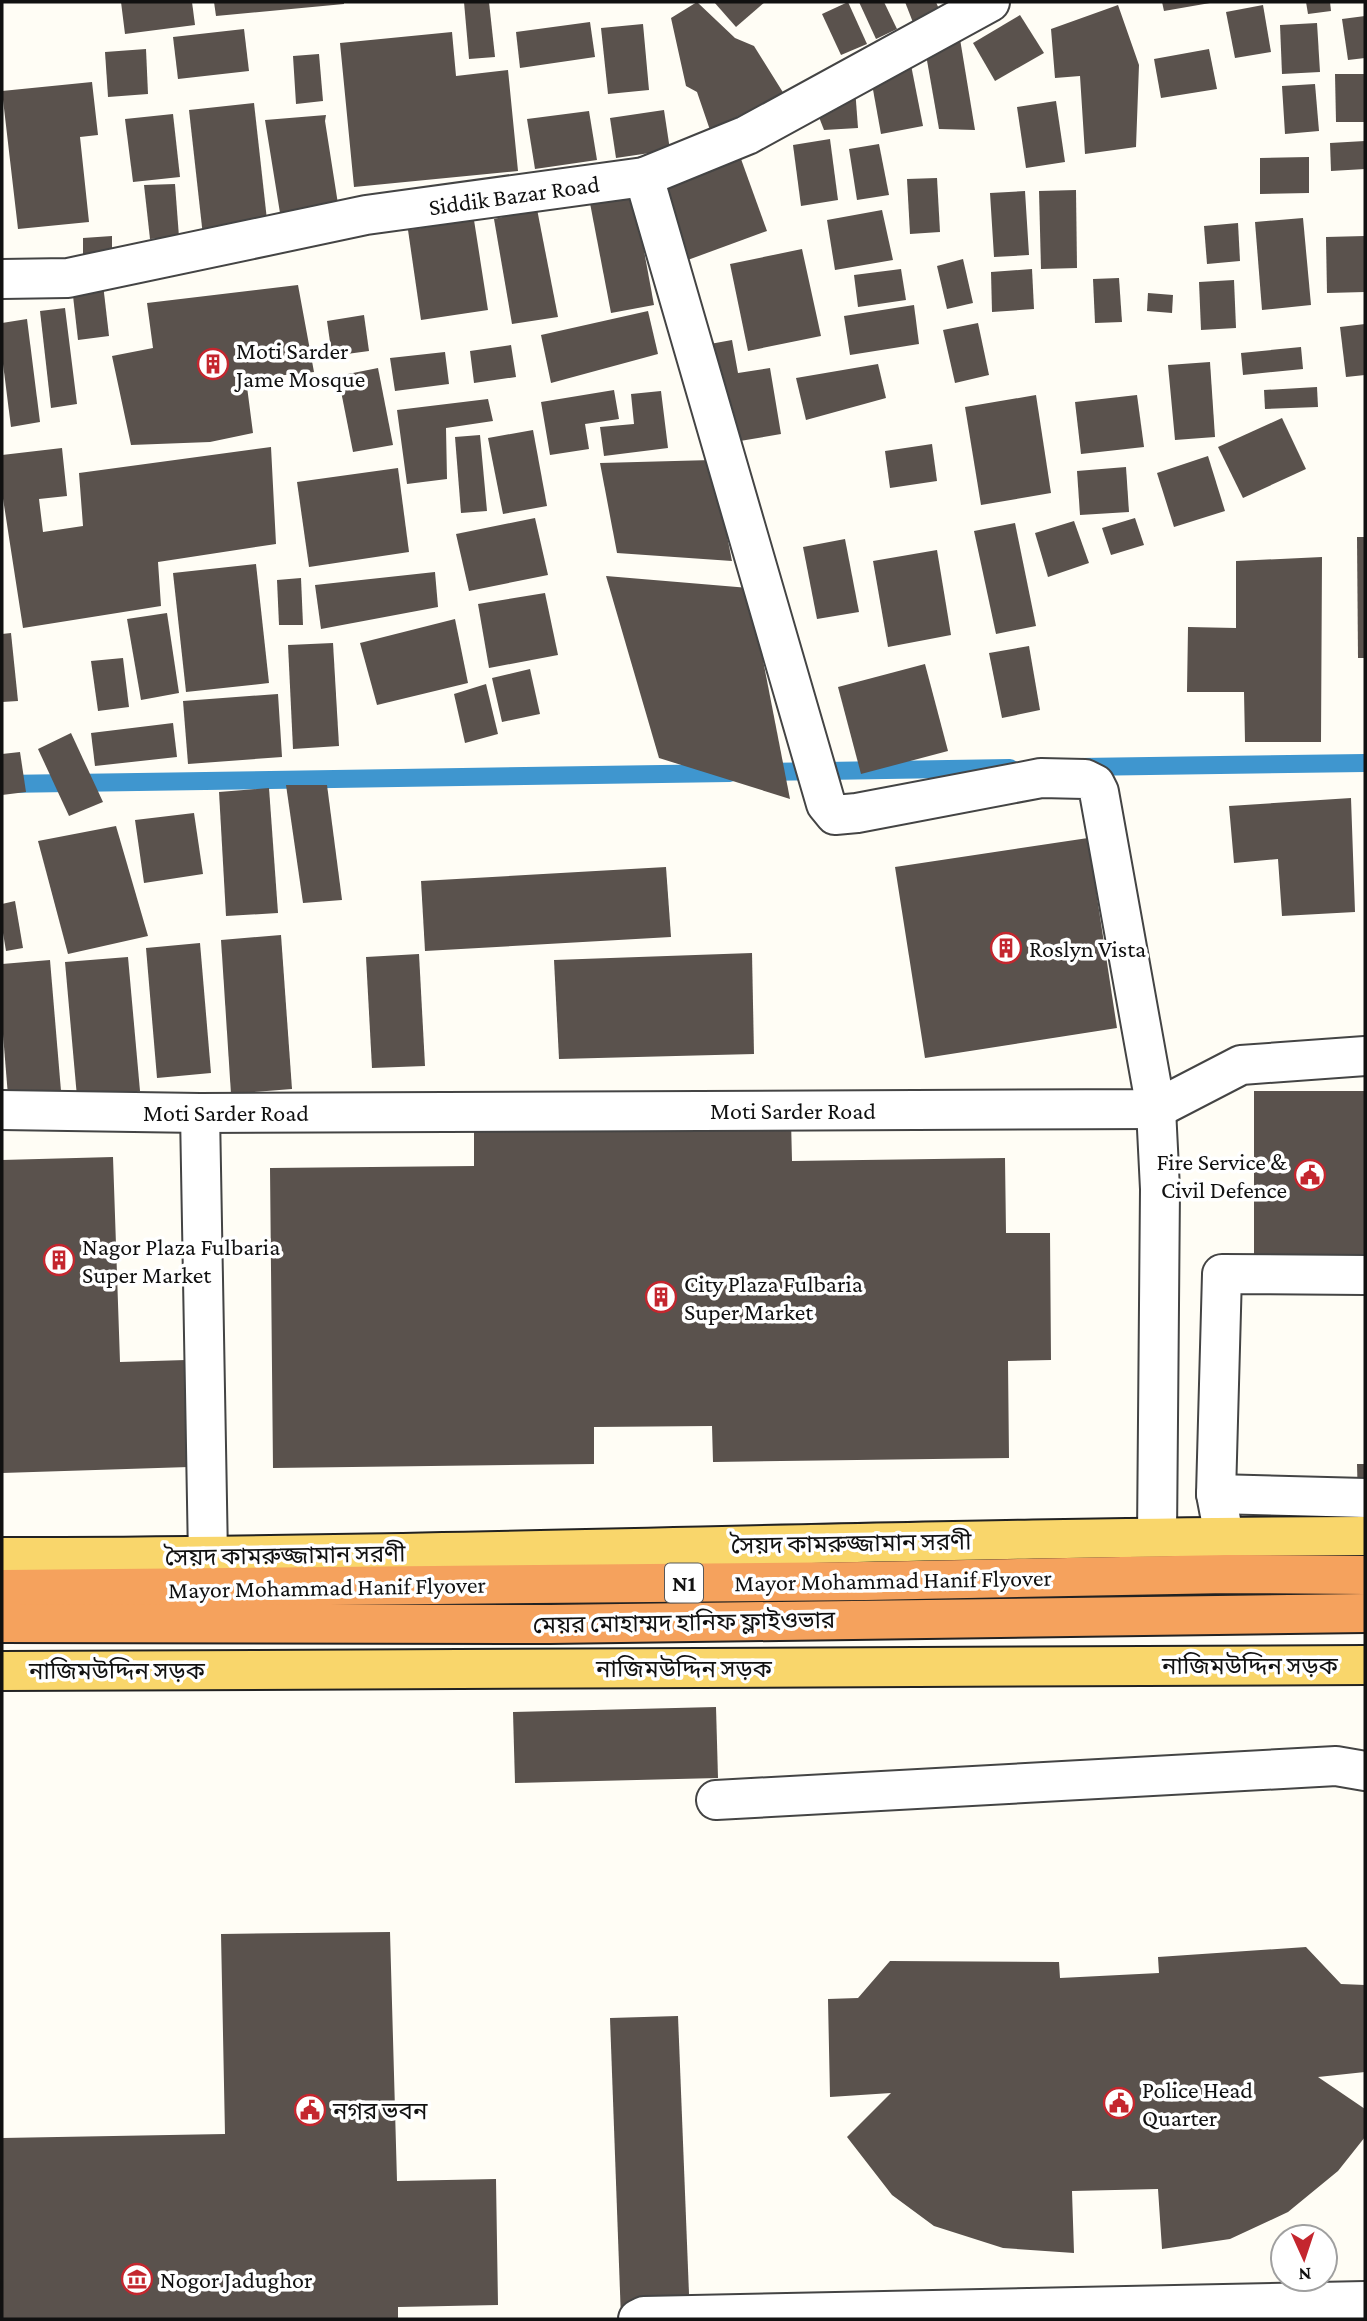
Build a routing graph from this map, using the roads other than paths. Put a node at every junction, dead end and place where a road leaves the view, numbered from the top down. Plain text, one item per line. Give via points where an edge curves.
1 (990, 2) edge
2 (644, 177) junction
3 (2, 279) edge
4 (1365, 1056) edge
5 (1156, 1109) junction
6 (2, 1110) edge
7 (200, 1113) junction
8 (1365, 1275) edge
9 (1216, 1494) junction
10 (1365, 1498) edge
11 (1224, 1536) junction
12 (1365, 1536) edge
13 (1157, 1537) junction
14 (2, 1557) edge
15 (208, 1557) junction
16 (1365, 1575) edge
17 (2, 1589) edge
18 (1365, 1613) edge
19 (2, 1623) edge
20 (1365, 1665) edge
21 (2, 1671) edge
22 (1365, 1771) edge
23 (716, 1800) dead end
24 (1365, 2301) edge
25 (638, 2319) edge

1 - 2 street, Siddik Bazar Road via 747,135
2 - 3 street, Siddik Bazar Road via 366,215 68,278
2 - 5 street via 826,804 835,815 1041,778 1085,779 1095,784
4 - 5 street via 1241,1065
5 - 7 street, Moti Sarder Road
5 - 13 street via 1160,1189
6 - 7 street, Moti Sarder Road
7 - 15 street
8 - 9 street via 1222,1274
9 - 10 street
9 - 11 street
11 - 12 main road, সৈয়দ কামরুজ্জামান সরণী
11 - 13 main road, সৈয়দ কামরুজ্জামান সরণী
13 - 15 main road, সৈয়দ কামরুজ্জামান সরণী
14 - 15 main road, সৈয়দ কামরুজ্জামান সরণী
16 - 17 highway, Mayor Mohammad Hanif Flyover / N1
18 - 19 highway, মেয়র মোহাম্মদ হানিফ ফ্লাইওভার / N1 via 550,1624
20 - 21 main road, নাজিমউদ্দিন সড়ক
22 - 23 street via 1336,1766
24 - 25 street

